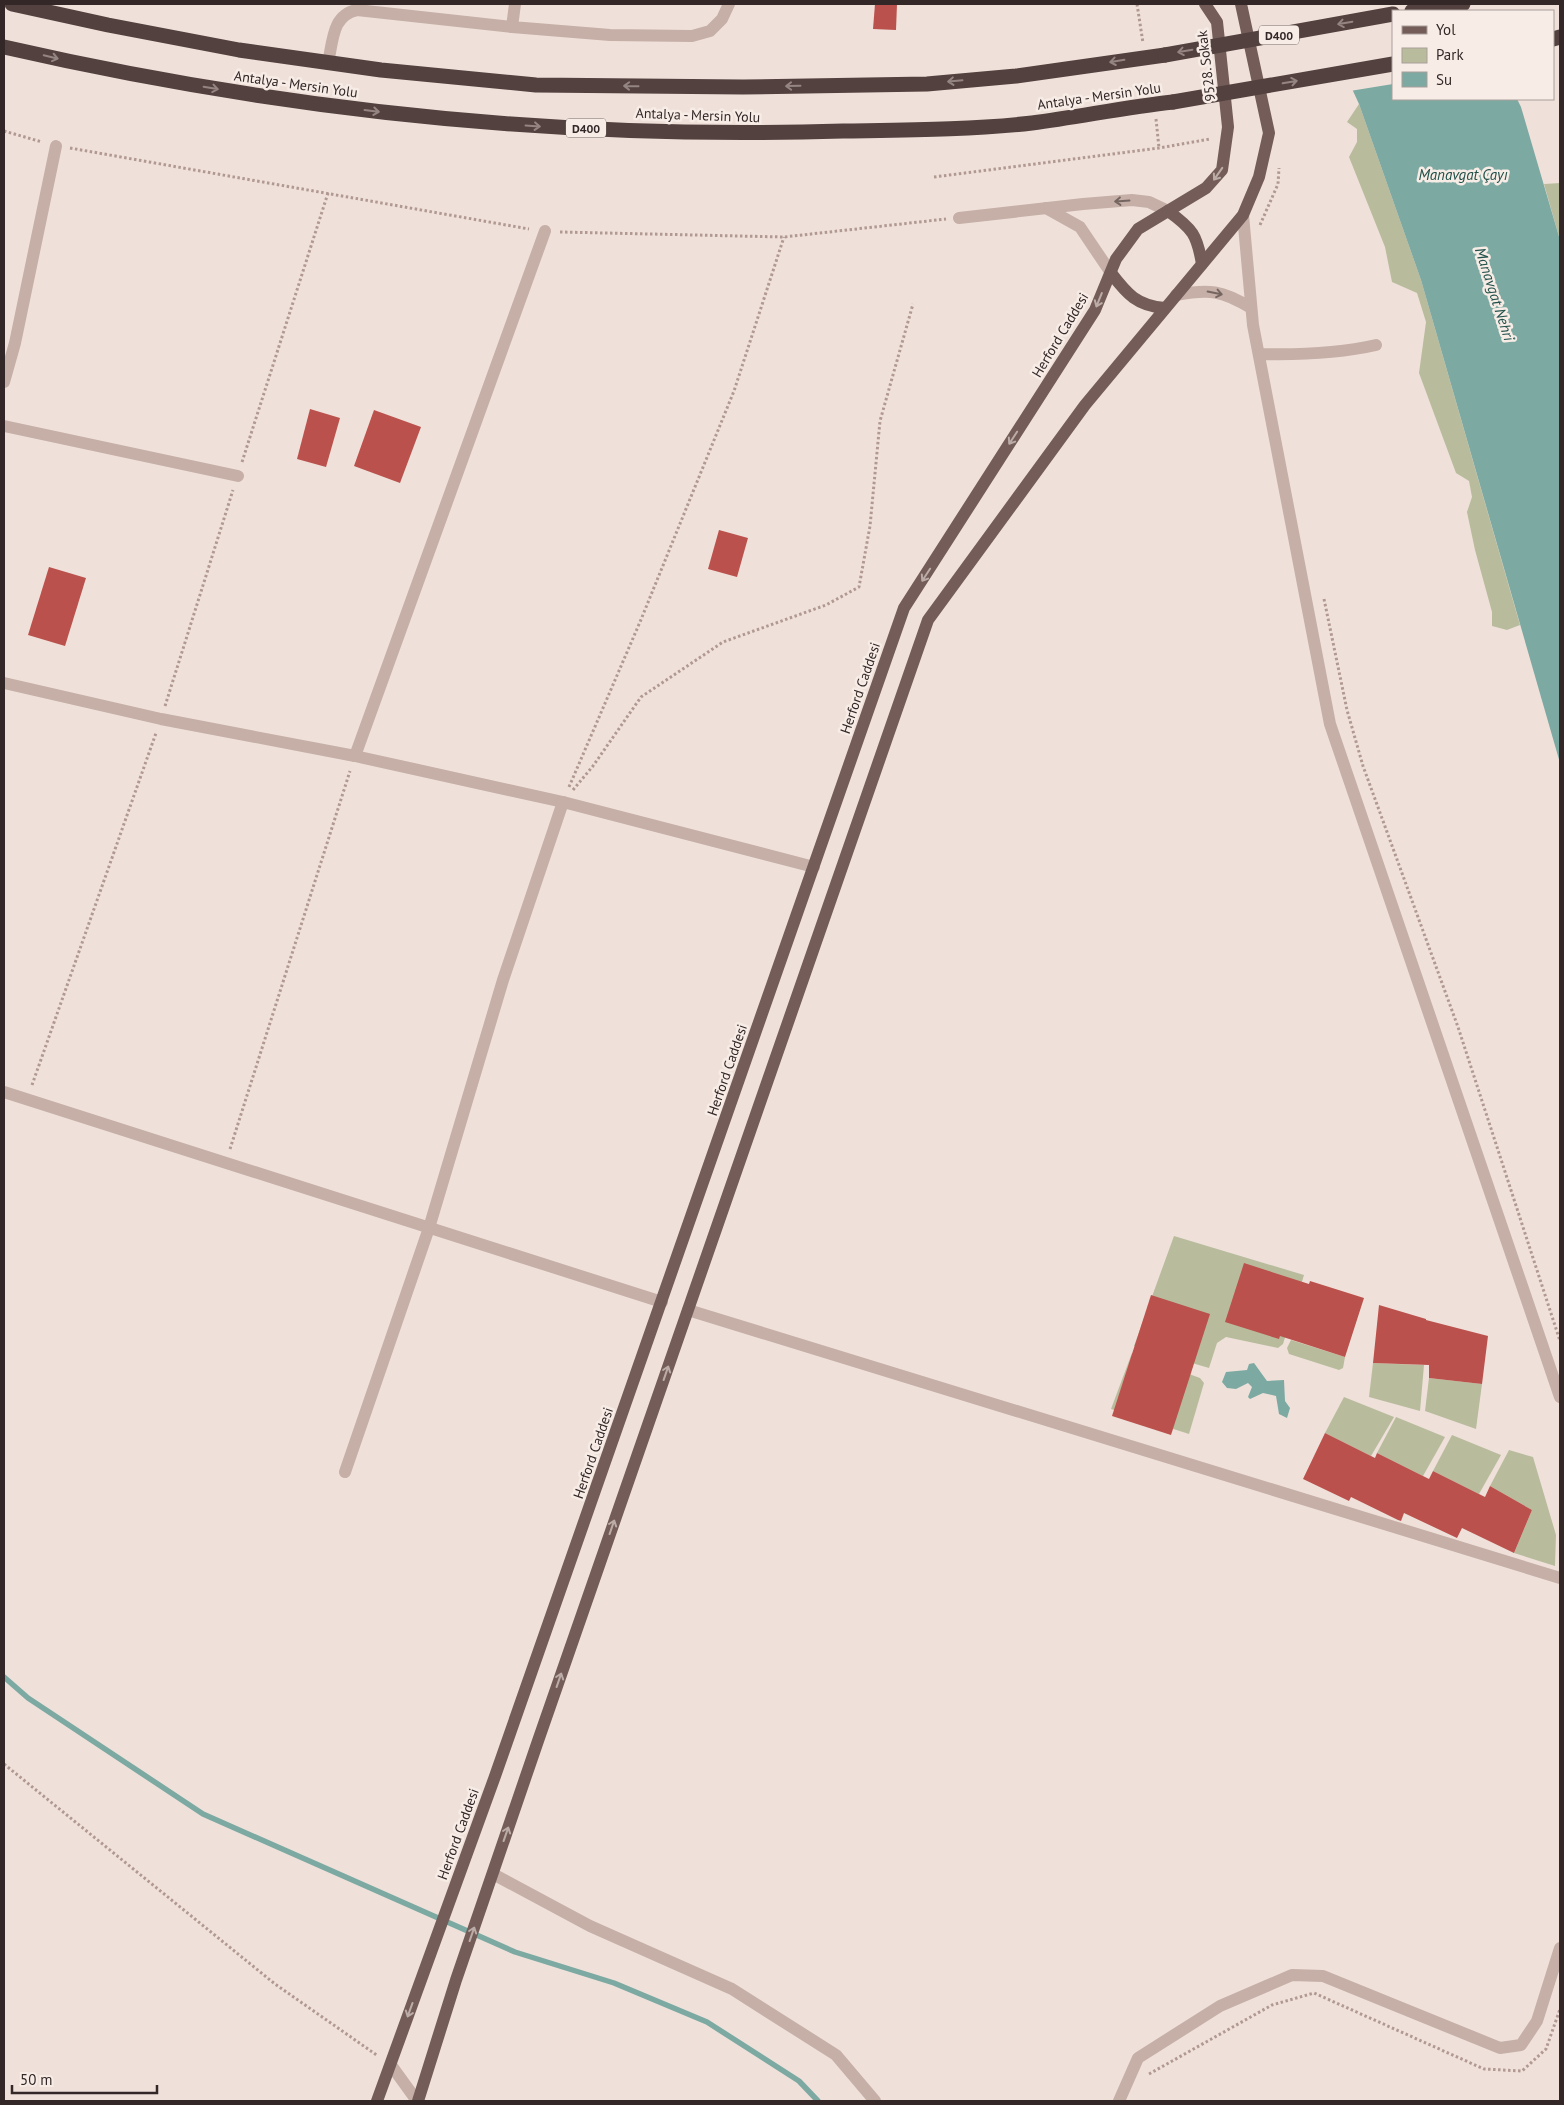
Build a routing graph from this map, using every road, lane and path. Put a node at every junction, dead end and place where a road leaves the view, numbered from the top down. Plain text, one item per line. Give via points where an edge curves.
1 (12, 4) edge
2 (515, 4) edge
3 (729, 4) edge
4 (1137, 4) edge
5 (1205, 4) edge
6 (1241, 4) edge
7 (1463, 4) edge
8 (1419, 10) edge
9 (1392, 14) edge
10 (512, 27) junction
11 (4, 47) edge
12 (1146, 57) junction
13 (328, 63) junction
14 (1392, 64) edge
15 (1154, 104) junction
16 (1228, 127) junction
17 (4, 131) edge
18 (56, 146) junction
19 (1160, 148) junction
20 (934, 177) dead end
21 (328, 193) junction
22 (1046, 208) junction
23 (1168, 211) junction
24 (1243, 216) junction
25 (959, 218) joint
26 (545, 232) junction
27 (784, 237) junction
28 (1202, 264) junction
29 (1111, 272) junction
30 (1176, 295) junction
31 (914, 304) dead end
32 (1165, 308) junction
33 (1251, 308) junction
34 (1376, 345) dead end
35 (1259, 354) junction
36 (4, 382) edge
37 (4, 426) edge
38 (238, 476) junction
39 (1323, 594) dead end
40 (4, 683) edge
41 (161, 718) junction
42 (355, 756) junction
43 (563, 802) junction
44 (814, 867) junction
45 (4, 1092) edge
46 (26, 1100) junction
47 (225, 1163) junction
48 (429, 1228) junction
49 (662, 1302) junction
50 (688, 1310) junction
51 (1560, 1340) edge
52 (1560, 1397) edge
53 (345, 1472) dead end
54 (1560, 1578) edge
55 (4, 1764) edge
56 (492, 1877) junction
57 (1560, 1948) edge
58 (1560, 2009) edge
59 (391, 2064) junction
60 (1146, 2079) dead end
61 (377, 2101) edge
62 (418, 2101) edge
63 (875, 2101) edge
64 (1119, 2101) edge

1 - 13 highway, Antalya - Mersin Yolu / D400 via 239,50
2 - 10 street
3 - 10 street via 722,19 710,31 692,36 610,35
4 - 12 path
5 - 16 main road, 9528. Sokak via 1216,22
6 - 24 main road via 1269,133 1259,177
7 - 8 highway
9 -> 12 highway, Antalya - Mersin Yolu / D400, bridge
10 - 13 street via 350,11 336,24
11 -> 15 highway, Antalya - Mersin Yolu / D400 via 102,69 239,92 374,112 537,126 754,134 941,128 1032,123
12 -> 13 highway, Antalya - Mersin Yolu / D400 via 1016,76 927,84 743,87 536,85
15 -> 14 highway, Antalya - Mersin Yolu / D400, bridge
15 - 19 path
16 - 19 path via 1207,141
16 -> 23 main road, Herford Caddesi via 1222,170 1206,188
17 - 18 path
18 - 21 path
18 - 36 street
19 - 20 path
21 - 26 path
21 - 38 path
23 -> 22 street via 1149,202 1132,200
22 - 25 street
22 - 29 street via 1080,227
23 - 28 main road via 1190,228 1198,242
23 - 29 main road, Herford Caddesi via 1138,229 1116,259
24 - 28 main road
24 - 33 street
25 - 27 path
26 - 27 path
26 - 42 street
27 - 43 path via 734,391
28 - 30 main road
29 - 32 main road via 1136,301
29 -> 44 main road, Herford Caddesi via 1095,310 904,608
30 - 32 main road
30 -> 33 street via 1203,290 1238,300
31 - 43 path via 880,421 870,526 859,587 826,605 723,642 641,697 593,766
32 - 50 main road via 1085,405 928,620
33 - 35 street
34 - 35 street via 1309,354
35 - 52 street via 1330,724
37 - 38 street
38 - 41 path
39 - 51 path via 1347,710 1363,766 1458,1027
40 - 41 street
41 - 42 street
41 - 46 path
42 - 43 street
42 - 47 path
43 - 44 street
43 - 48 street via 503,980
44 - 49 main road, Herford Caddesi
45 - 46 street
46 - 47 street
47 - 48 street
48 - 49 street
48 - 53 street
49 -> 59 main road, Herford Caddesi
50 - 54 street
56 -> 50 main road
55 - 59 path via 275,1984
62 -> 56 main road
56 - 63 street via 590,1926 732,1990 836,2055
57 - 64 street via 1537,2021 1521,2045 1500,2048 1323,1976 1292,1975 1220,2006 1138,2058
58 - 60 path via 1546,2049 1522,2071 1484,2069 1314,1993 1272,2004 1150,2072
59 - 61 main road, Herford Caddesi
59 - 62 street

